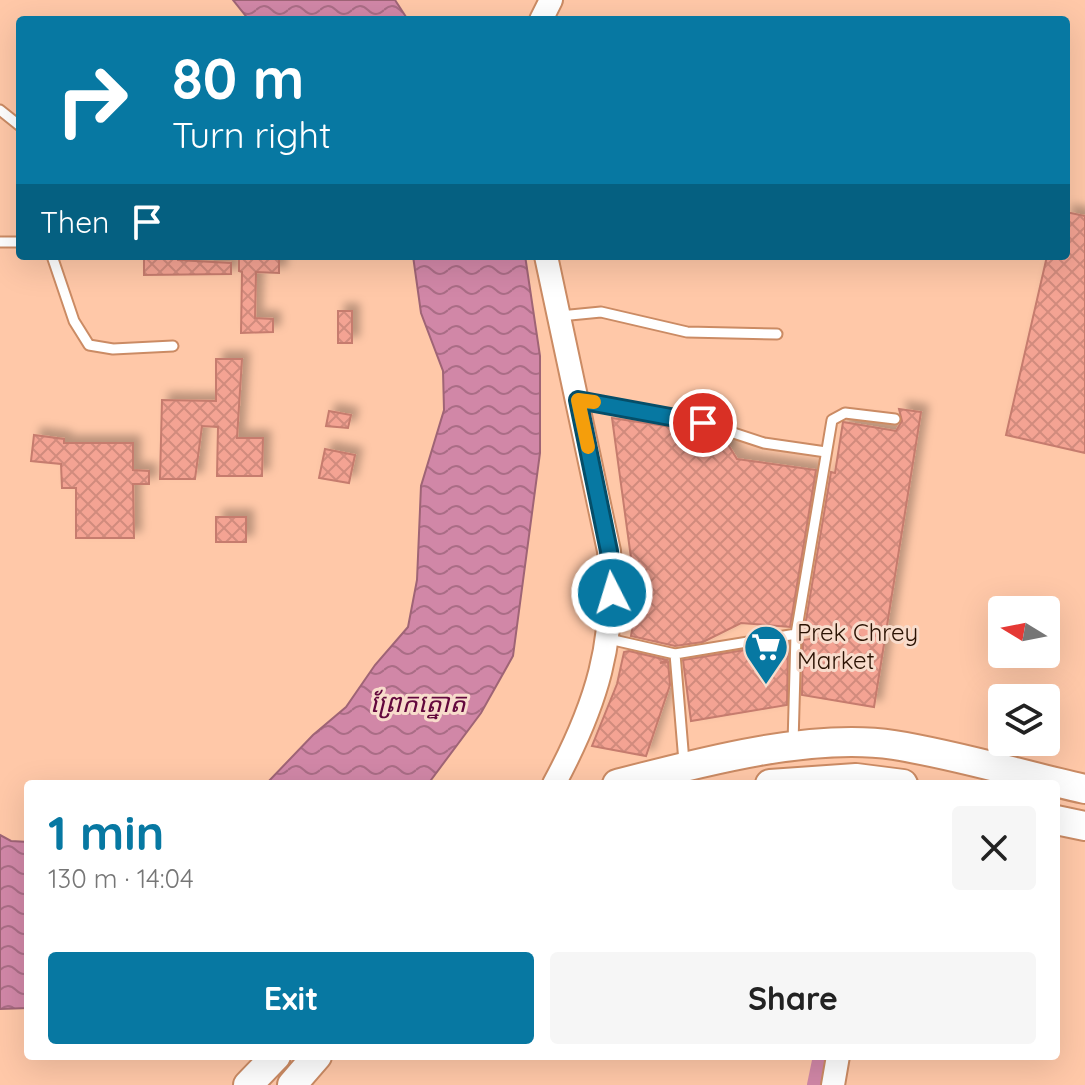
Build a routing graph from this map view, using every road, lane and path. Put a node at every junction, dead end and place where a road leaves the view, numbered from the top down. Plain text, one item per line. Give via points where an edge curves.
1 (0, 110) edge
2 (16, 123) edge
3 (53, 260) edge
4 (547, 260) edge
5 (560, 316) junction
6 (777, 334) dead end
7 (173, 346) dead end
8 (578, 400) junction
9 (895, 419) dead end
10 (826, 452) junction
11 (796, 634) junction
12 (609, 639) junction
13 (675, 654) junction
14 (894, 745) junction
15 (793, 748) junction
16 (684, 766) junction
17 (556, 780) edge
18 (632, 780) edge
19 (827, 780) edge
20 (871, 780) edge
21 (894, 780) edge
22 (1046, 780) edge
23 (1060, 783) edge
24 (1085, 789) edge
25 (1060, 821) edge
26 (1085, 826) edge
27 (272, 1060) edge
28 (314, 1060) edge
29 (837, 1060) edge
30 (248, 1085) edge
31 (292, 1085) edge
32 (833, 1085) edge

1 - 2 lane
3 - 7 lane via 74,321 89,345
4 - 5 street
5 - 6 lane via 601,312 687,332
5 - 8 street
8 - 10 lane
8 - 12 street via 609,551
9 - 10 lane via 838,415 832,420
10 - 11 lane
11 - 13 lane
11 - 15 lane
12 - 13 lane
12 - 17 street via 595,693
13 - 16 lane
14 - 15 main road via 860,742
14 - 21 street
14 - 22 main road
15 - 16 main road
16 - 18 main road
19 - 20 main road
23 - 24 main road
25 - 26 main road
27 - 30 main road
28 - 31 main road
29 - 32 street

